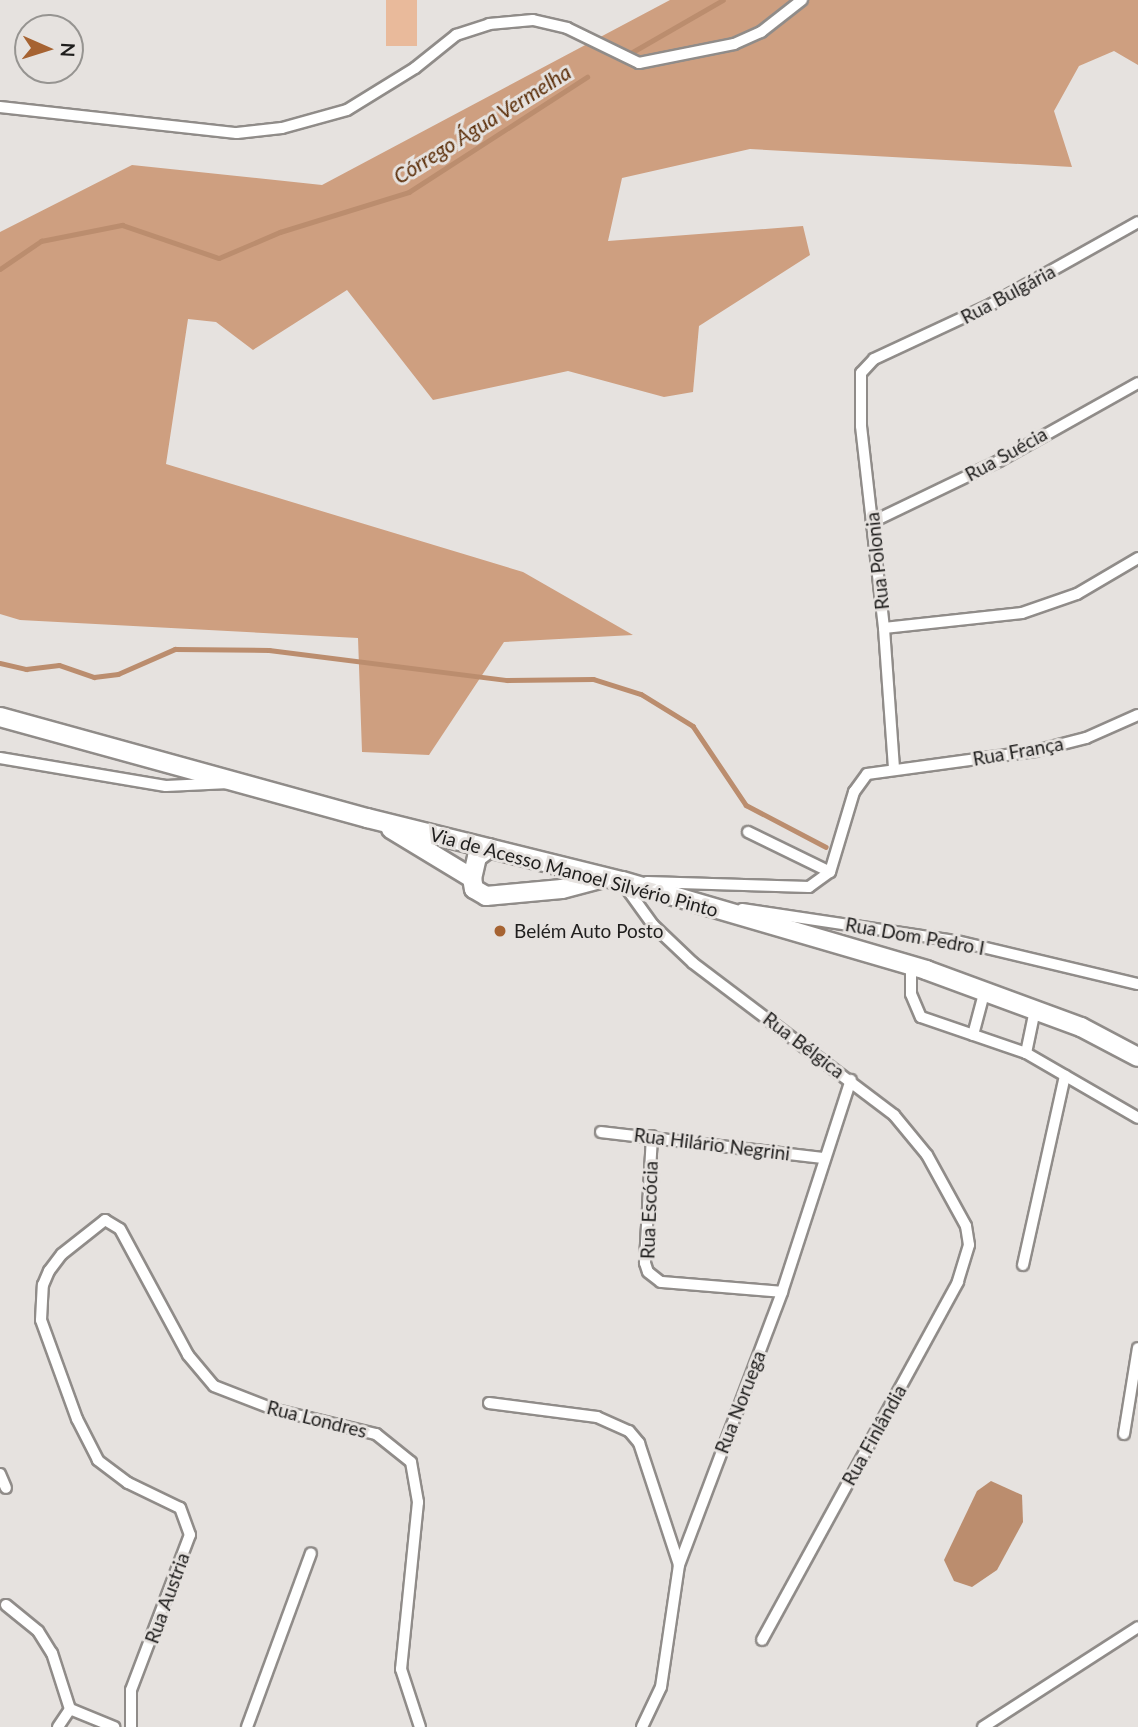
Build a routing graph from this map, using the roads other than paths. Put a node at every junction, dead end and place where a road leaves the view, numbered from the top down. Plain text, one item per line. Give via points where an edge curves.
1 (802, 0) edge
2 (0, 107) edge
3 (1138, 222) edge
4 (874, 359) joint
5 (1138, 383) edge
6 (872, 522) junction
7 (1138, 558) edge
8 (884, 628) junction
9 (1138, 715) edge
10 (0, 717) edge
11 (0, 758) edge
12 (894, 768) junction
13 (235, 782) junction
14 (380, 821) junction
15 (748, 832) dead end
16 (488, 848) junction
17 (830, 872) junction
18 (472, 878) junction
19 (614, 879) junction
20 (689, 902) junction
21 (911, 966) junction
22 (1138, 984) edge
23 (985, 990) junction
24 (1035, 1010) junction
25 (973, 1035) junction
26 (1026, 1054) junction
27 (1138, 1057) edge
28 (1065, 1076) junction
29 (851, 1080) junction
30 (1138, 1118) edge
31 (601, 1132) dead end
32 (652, 1136) junction
33 (824, 1158) junction
34 (966, 1226) joint
35 (1023, 1265) dead end
36 (782, 1292) junction
37 (1138, 1348) edge
38 (489, 1403) dead end
39 (1124, 1434) dead end
40 (108, 1471) joint
41 (0, 1474) edge
42 (6, 1488) dead end
43 (311, 1553) dead end
44 (679, 1565) junction
45 (6, 1605) dead end
46 (1138, 1627) edge
47 (762, 1640) dead end
48 (70, 1709) junction
49 (58, 1727) edge
50 (114, 1727) edge
51 (131, 1727) edge
52 (247, 1727) edge
53 (420, 1727) edge
54 (642, 1727) edge
55 (983, 1727) edge

1 - 2 street via 761,32 734,44 639,63 567,27 533,20 489,24 456,35 415,68 347,110 282,128 237,133
3 - 4 street, Rua Bulgária via 992,304
4 - 6 street, Rua Polonia via 866,365 860,383
5 - 6 street, Rua Suécia via 999,461
6 - 8 street, Rua Polonia
7 - 8 street via 1077,593 1022,613
8 - 12 street, Rua Polonia
9 - 12 street, Rua França via 1086,738 1035,751
10 - 13 main road, Via de Acesso Manoel Silvério Pinto
11 - 13 street via 166,786
12 - 17 street via 867,774 859,781
13 - 14 main road, Via de Acesso Manoel Silvério Pinto
14 - 16 main road, Via de Acesso Manoel Silvério Pinto
14 - 18 main road
15 - 17 street
16 - 18 main road via 477,857
16 - 19 main road, Via de Acesso Manoel Silvério Pinto
17 - 19 street via 818,883 790,890
18 - 19 main road via 474,889 497,897
19 - 20 main road, Via de Acesso Manoel Silvério Pinto
19 - 29 street, Rua Bélgica via 693,963
20 - 21 main road, Via de Acesso Manoel Silvério Pinto
20 - 22 street, Rua Dom Pedro I via 957,941
21 - 23 main road, Via de Acesso Manoel Silvério Pinto
21 - 25 street via 911,994 921,1017
23 - 24 main road, Via de Acesso Manoel Silvério Pinto
23 - 25 street
24 - 26 street
24 - 27 main road, Via de Acesso Manoel Silvério Pinto
25 - 26 street
26 - 28 street
28 - 30 street
28 - 35 street
29 - 33 street, Rua Noruega
29 - 34 street, Rua Bélgica via 912,1135
31 - 32 street, Rua Hilário Negrini
32 - 33 street, Rua Hilário Negrini
32 - 36 street, Rua Escócia via 645,1247 648,1272 662,1282
33 - 36 street, Rua Noruega
34 - 47 street, Rua Finlândia via 969,1245 958,1282
36 - 44 street, Rua Noruega
37 - 39 street
38 - 44 street via 597,1417 629,1432 639,1443
40 - 51 street, Rua Austria via 180,1508 190,1535 131,1690
40 - 53 street, Rua Londres via 77,1419 41,1320 40,1304 43,1285 62,1254 99,1222 113,1221 188,1354 214,1386 276,1410 376,1434 411,1462 418,1502 401,1668
41 - 42 street
43 - 52 street
44 - 54 street, Rua Noruega via 661,1687
45 - 48 street via 38,1631 52,1653
46 - 55 street
48 - 49 street
48 - 50 street

